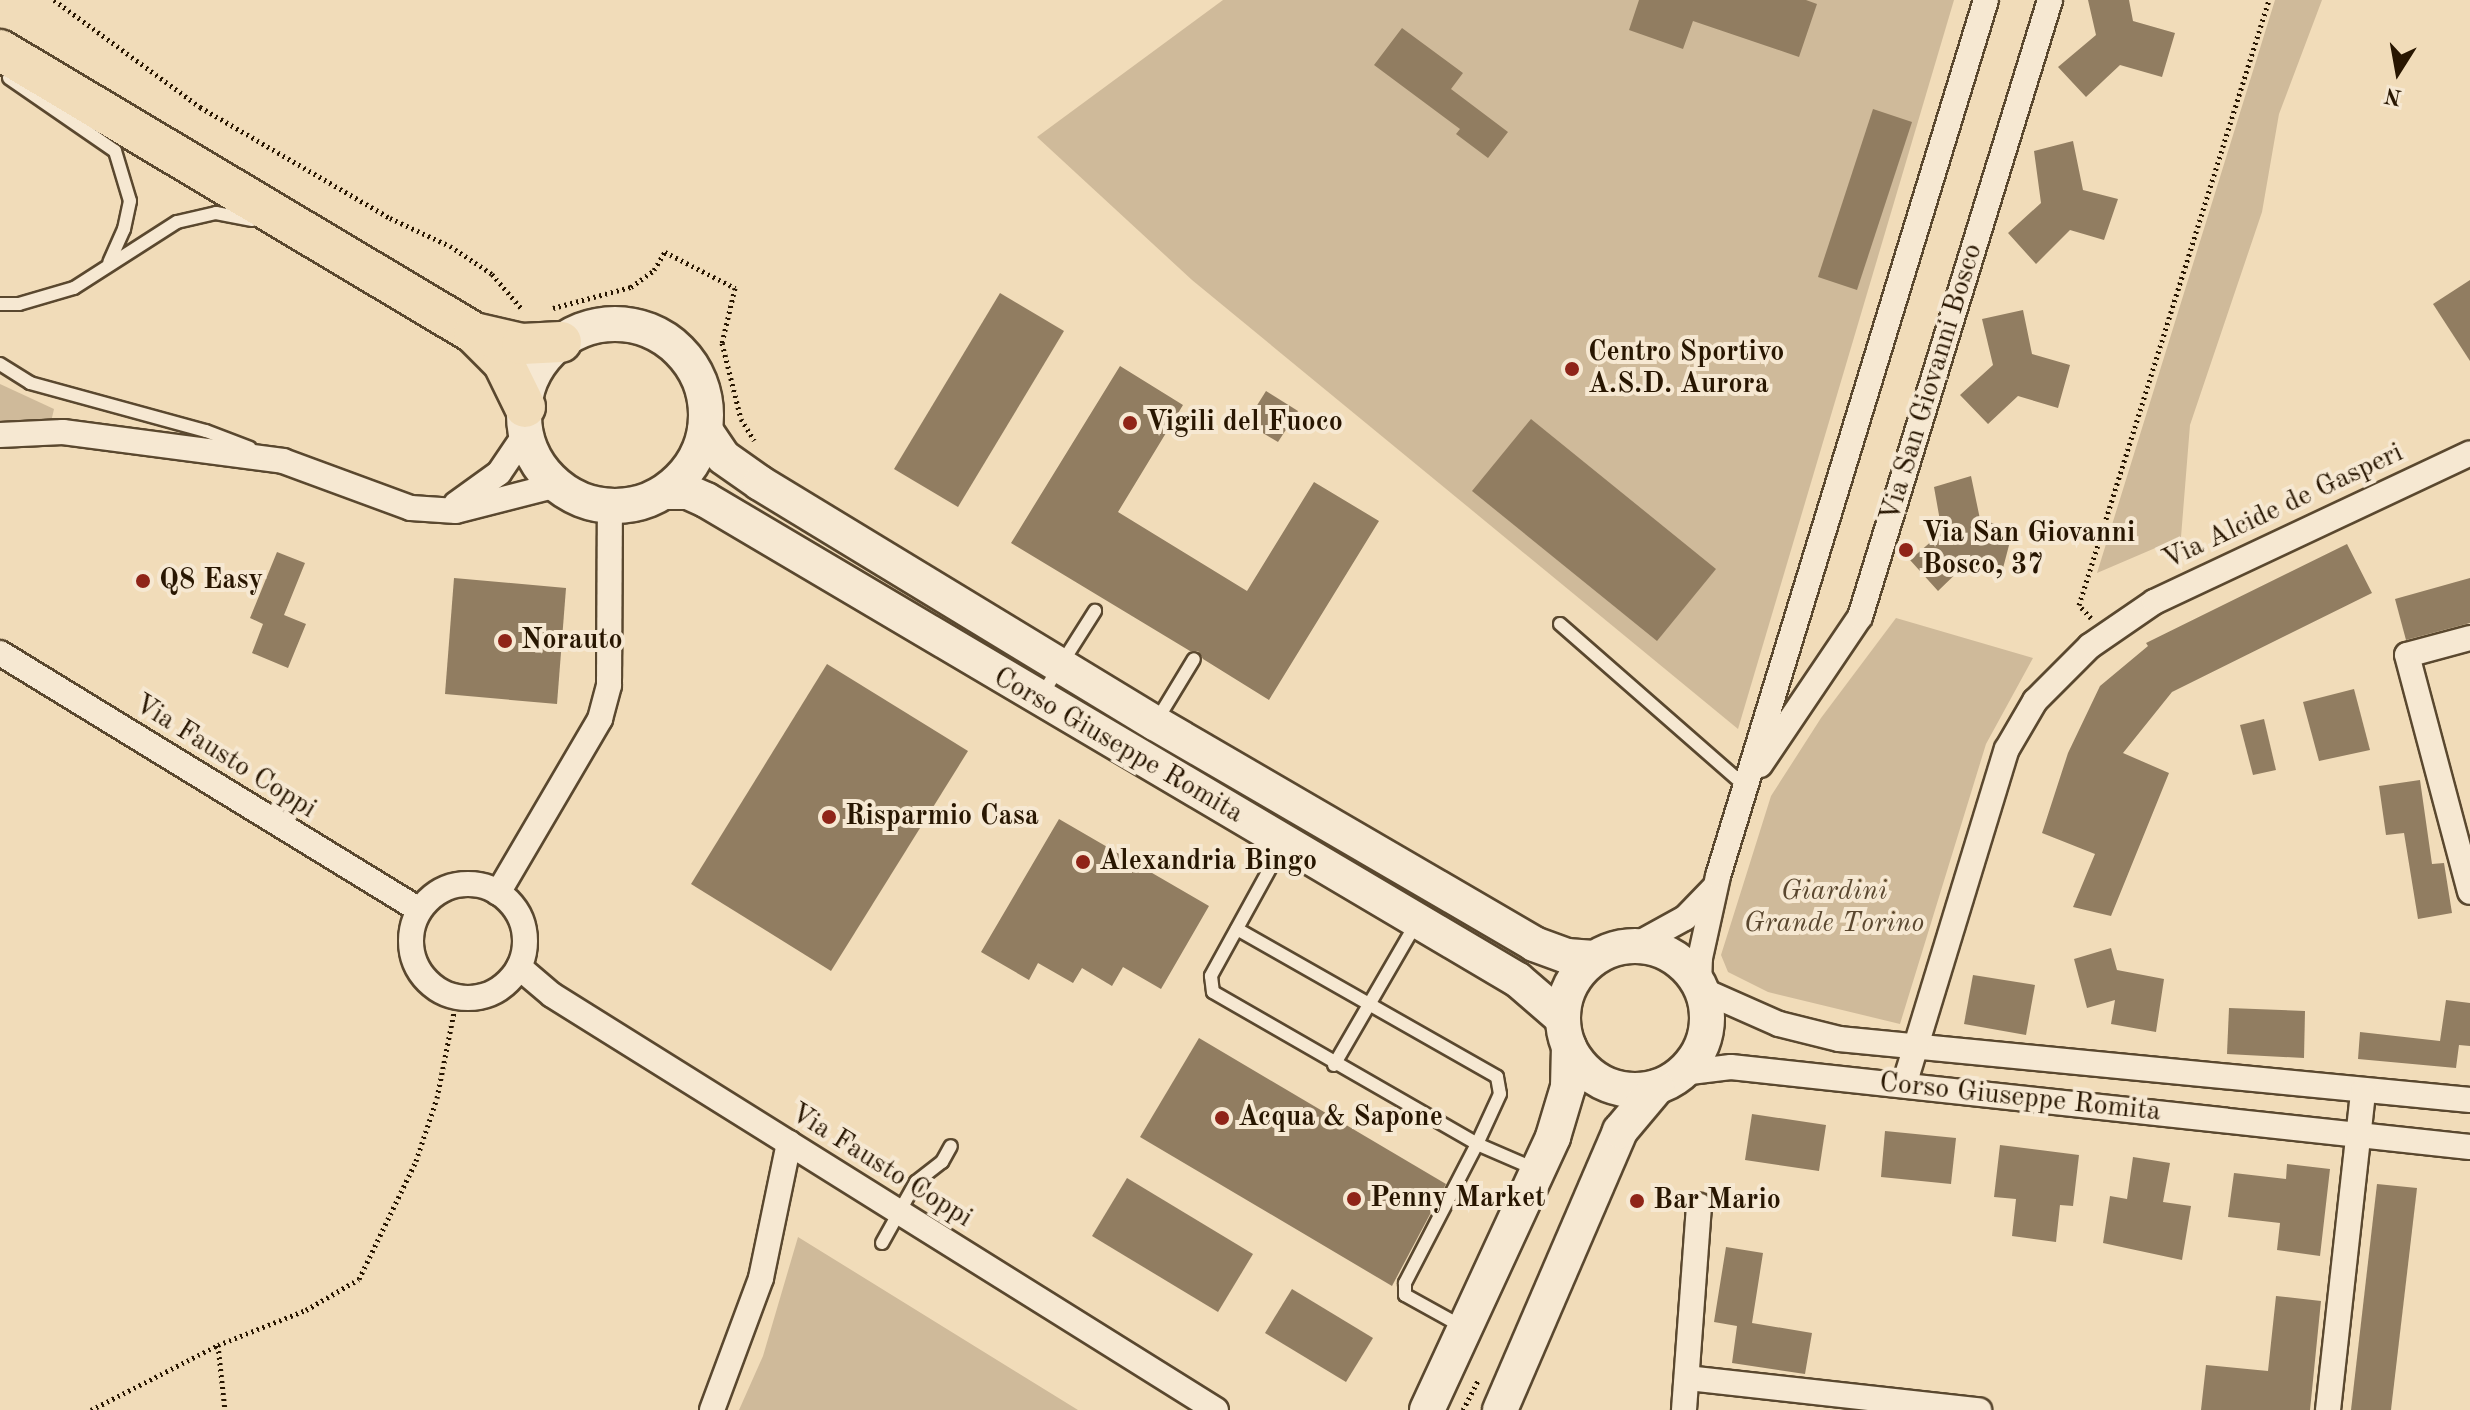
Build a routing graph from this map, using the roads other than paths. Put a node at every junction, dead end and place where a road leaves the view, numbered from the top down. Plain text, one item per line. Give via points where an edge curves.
1 (1986, 0) edge
2 (2050, 0) edge
3 (0, 50) edge
4 (0, 71) edge
5 (313, 255) dead end
6 (107, 265) junction
7 (373, 291) dead end
8 (0, 304) edge
9 (424, 304) junction
10 (550, 327) junction
11 (474, 333) junction
12 (0, 364) edge
13 (525, 420) junction
14 (705, 430) junction
15 (0, 435) edge
16 (2470, 453) edge
17 (283, 461) junction
18 (557, 485) junction
19 (665, 492) junction
20 (610, 506) junction
21 (442, 510) junction
22 (1095, 611) dead end
23 (1560, 624) dead end
24 (2470, 638) edge
25 (0, 653) edge
26 (1194, 659) dead end
27 (1060, 665) junction
28 (1039, 699) junction
29 (1155, 723) junction
30 (1745, 786) junction
31 (1284, 843) junction
32 (1718, 876) junction
33 (2470, 892) edge
34 (498, 893) junction
35 (419, 910) junction
36 (1417, 922) junction
37 (1237, 929) junction
38 (1634, 946) junction
39 (1594, 958) junction
40 (519, 967) junction
41 (1700, 988) junction
42 (1369, 1005) junction
43 (1566, 1032) junction
44 (1915, 1050) junction
45 (1334, 1065) junction
46 (1669, 1080) junction
47 (1904, 1085) junction
48 (2363, 1091) junction
49 (2470, 1100) edge
50 (2358, 1135) junction
51 (789, 1143) junction
52 (1477, 1144) junction
53 (951, 1146) dead end
54 (2470, 1147) edge
55 (1537, 1170) junction
56 (1699, 1206) dead end
57 (900, 1213) junction
58 (882, 1243) dead end
59 (1467, 1329) junction
60 (1687, 1378) junction
61 (712, 1410) edge
62 (1216, 1410) edge
63 (1427, 1410) edge
64 (1500, 1410) edge
65 (1684, 1410) edge
66 (1979, 1410) edge
67 (2328, 1410) edge

1 - 30 street, Via San Giovanni Bosco
2 - 30 street, Via San Giovanni Bosco via 1860,617
3 - 9 highway
4 - 6 lane via 115,151 130,201
5 - 6 lane via 230,214 202,215 177,222
6 - 8 lane via 74,288 45,299
7 - 9 lane
9 - 11 highway
10 - 11 highway via 522,344
10 - 13 main road
10 - 14 main road via 609,325 658,335 696,373 705,401
11 - 13 highway via 503,362
12 - 17 lane via 30,383 206,431
13 - 18 main road via 539,464
13 - 21 street via 483,488
14 - 19 main road via 692,465
14 - 27 main road, Corso Giuseppe Romita via 716,450 741,471
15 - 17 street via 63,432
16 - 44 street, Via Alcide de Gasperi via 2176,590 2105,633 2048,686 2015,730
17 - 21 street via 397,504
18 - 20 main road via 582,500
18 - 21 street
19 - 20 main road
19 - 28 main road, Corso Giuseppe Romita via 688,492 706,500
20 - 34 street via 609,685 600,719
22 - 27 lane
23 - 30 lane
24 - 33 street via 2407,655
25 - 35 street, Via Fausto Coppi
26 - 29 lane
27 - 28 lane
27 - 29 main road, Corso Giuseppe Romita
28 - 31 main road, Corso Giuseppe Romita
29 - 39 main road, Corso Giuseppe Romita via 1534,944 1567,956
30 - 32 street, Via San Giovanni Bosco
31 - 36 main road, Corso Giuseppe Romita
31 - 37 lane
32 - 38 street via 1693,913
32 - 41 street via 1700,958
34 - 35 street via 464,884 446,888
34 - 40 street via 511,904 522,926
35 - 40 street via 412,927 415,964 425,979 457,997 493,993
36 - 42 lane
36 - 43 main road, Corso Giuseppe Romita via 1518,980
37 - 42 lane
37 - 45 lane via 1211,976 1213,992
38 - 39 main road
38 - 41 main road via 1675,958
39 - 43 main road via 1571,984
40 - 51 street, Via Fausto Coppi via 552,995
41 - 44 street, Corso Giuseppe Romita via 1792,1029
41 - 46 main road via 1705,1037
42 - 45 lane
42 - 52 lane via 1497,1077 1500,1094
43 - 46 main road via 1599,1081 1627,1090
43 - 55 main road via 1566,1096
44 - 47 street, Via Alcide de Gasperi
44 - 48 street, Corso Giuseppe Romita via 1982,1051
45 - 52 lane
46 - 47 street, Corso Giuseppe Romita via 1731,1067
46 - 64 main road via 1620,1131
47 - 50 street, Corso Giuseppe Romita
48 - 49 street, Corso Giuseppe Romita
48 - 50 street
50 - 54 street, Corso Giuseppe Romita
50 - 67 street
51 - 57 street, Via Fausto Coppi
51 - 61 street via 759,1286
52 - 55 lane
52 - 59 lane via 1405,1283 1405,1295 1422,1308
53 - 57 lane via 942,1162 916,1182
55 - 59 main road
56 - 60 street
57 - 58 lane
57 - 62 street, Via Fausto Coppi
59 - 63 main road
60 - 65 street
60 - 66 street

